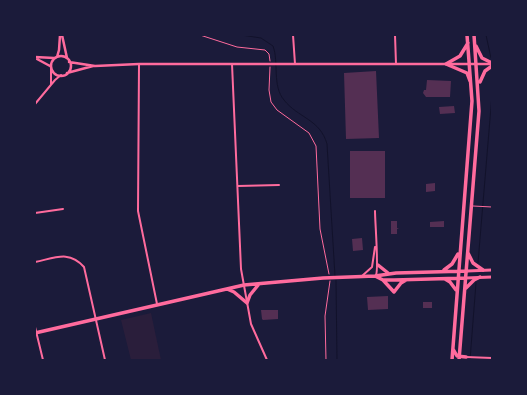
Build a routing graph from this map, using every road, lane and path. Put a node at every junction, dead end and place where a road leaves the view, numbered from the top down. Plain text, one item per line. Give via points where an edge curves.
1 (61, 35) edge
2 (200, 35) edge
3 (293, 35) edge
4 (395, 35) edge
5 (467, 35) edge
6 (474, 35) edge
7 (468, 42) junction
8 (475, 43) junction
9 (35, 58) edge
10 (56, 58) junction
11 (67, 58) junction
12 (70, 62) junction
13 (139, 64) junction
14 (232, 64) junction
15 (295, 64) junction
16 (446, 64) junction
17 (470, 64) junction
18 (477, 64) junction
19 (492, 64) edge
20 (396, 65) junction
21 (95, 66) junction
22 (51, 68) junction
23 (67, 73) junction
24 (61, 76) junction
25 (50, 86) junction
26 (472, 87) junction
27 (478, 87) junction
28 (35, 104) edge
29 (279, 185) dead end
30 (238, 186) junction
31 (472, 206) junction
32 (63, 208) dead end
33 (492, 208) edge
34 (376, 211) dead end
35 (35, 213) edge
36 (375, 246) junction
37 (460, 252) junction
38 (468, 252) junction
39 (35, 262) edge
40 (378, 265) junction
41 (483, 270) junction
42 (492, 270) edge
43 (440, 271) junction
44 (458, 271) junction
45 (467, 271) junction
46 (389, 274) junction
47 (375, 276) junction
48 (361, 277) junction
49 (480, 277) junction
50 (492, 277) edge
51 (457, 278) junction
52 (466, 278) junction
53 (444, 279) junction
54 (383, 280) junction
55 (407, 280) junction
56 (260, 283) junction
57 (244, 285) junction
58 (226, 289) junction
59 (465, 289) junction
60 (456, 292) junction
61 (247, 303) junction
62 (157, 304) junction
63 (97, 318) junction
64 (35, 326) edge
65 (36, 333) edge
66 (452, 348) junction
67 (460, 350) junction
68 (466, 357) junction
69 (492, 358) edge
70 (459, 359) edge
71 (43, 360) edge
72 (105, 360) edge
73 (267, 360) edge
74 (326, 360) edge
75 (452, 360) edge

1 - 10 street
1 - 11 street
2 - 74 path via 268,52 271,102 277,110 309,133 316,146 320,229 330,284 325,316
3 - 15 street
4 - 20 street
5 - 7 main road
6 - 8 main road
7 - 16 main road via 460,56
7 - 17 main road
8 - 18 main road
8 - 19 main road via 482,58
9 - 10 street
9 - 22 street via 44,61
10 - 11 street
10 - 22 street
11 - 12 street
12 - 21 street
12 - 23 street
13 - 14 street
13 - 21 street
13 - 62 street via 138,211
14 - 15 street
14 - 30 street
15 - 20 street
16 - 17 street
16 - 20 street
16 - 26 main road via 467,73
17 - 18 street
17 - 26 main road
18 - 19 street
18 - 27 main road
19 - 27 main road via 482,75
21 - 23 street
22 - 24 street via 56,75
22 - 25 street
23 - 24 street
24 - 25 street
25 - 28 street
26 - 37 main road
27 - 31 main road via 479,111
29 - 30 street
30 - 57 street
31 - 33 lane
31 - 38 main road
32 - 35 street
34 - 36 street
36 - 40 street
36 - 48 street via 372,267
37 - 43 main road via 452,264
37 - 44 main road
38 - 41 main road via 473,263
38 - 45 main road
39 - 63 street via 62,256 73,257 79,261 84,267
40 - 46 main road
40 - 47 street
41 - 42 main road
41 - 45 main road
43 - 44 main road
43 - 46 main road
44 - 45 main road
44 - 51 main road
45 - 52 main road
46 - 47 main road
47 - 48 main road
47 - 54 main road
48 - 56 main road
49 - 50 main road
49 - 52 main road
49 - 59 main road
51 - 52 main road
51 - 53 main road
51 - 60 main road
52 - 59 main road
53 - 55 main road
53 - 60 main road via 450,282
54 - 55 main road
54 - 55 main road via 394,292 400,283
56 - 57 main road
56 - 61 main road via 254,288
57 - 58 main road
57 - 61 street
58 - 61 main road
58 - 62 main road
59 - 67 main road
60 - 66 main road
61 - 73 street via 254,335
62 - 63 main road
63 - 65 main road
63 - 72 street
64 - 65 street
65 - 71 street
66 - 70 main road
66 - 75 main road
67 - 68 main road
67 - 70 main road
68 - 69 street
68 - 70 main road

